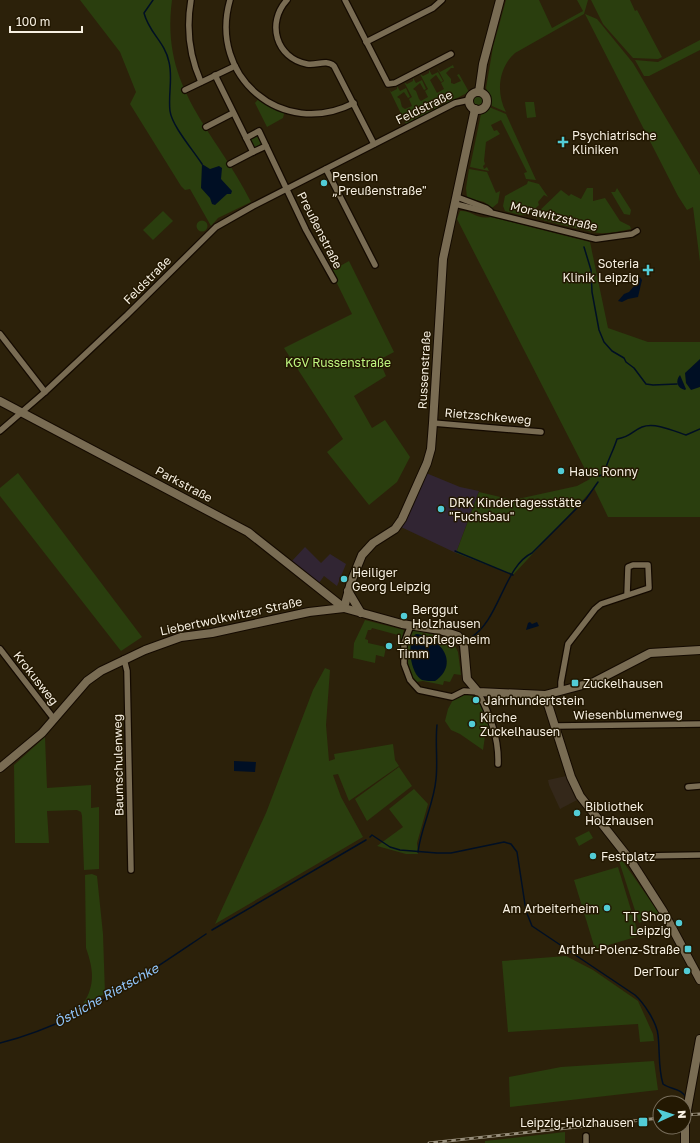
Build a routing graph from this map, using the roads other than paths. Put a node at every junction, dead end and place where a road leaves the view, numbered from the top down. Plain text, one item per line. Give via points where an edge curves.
1 (191, 0) edge
2 (230, 0) edge
3 (287, 0) edge
4 (345, 0) edge
5 (442, 0) edge
6 (500, 0) edge
7 (366, 42) junction
8 (451, 54) dead end
9 (235, 66) junction
10 (216, 75) junction
11 (201, 82) junction
12 (185, 90) dead end
13 (479, 92) junction
14 (469, 100) junction
15 (354, 103) junction
16 (475, 109) junction
17 (233, 113) junction
18 (206, 127) dead end
19 (246, 138) junction
20 (374, 144) junction
21 (266, 146) junction
22 (254, 152) junction
23 (230, 164) dead end
24 (326, 168) junction
25 (287, 189) junction
26 (456, 200) junction
27 (636, 231) dead end
28 (375, 265) dead end
29 (334, 280) dead end
30 (0, 334) edge
31 (45, 392) junction
32 (0, 401) edge
33 (21, 412) junction
34 (433, 423) junction
35 (0, 430) edge
36 (541, 432) dead end
37 (348, 591) junction
38 (627, 595) junction
39 (344, 608) junction
40 (361, 613) junction
41 (411, 625) junction
42 (0, 649) edge
43 (700, 650) edge
44 (124, 659) junction
45 (561, 690) junction
46 (478, 692) junction
47 (545, 695) junction
48 (54, 719) junction
49 (700, 724) edge
50 (556, 726) junction
51 (498, 764) dead end
52 (0, 768) edge
53 (700, 786) edge
54 (688, 787) dead end
55 (700, 855) edge
56 (631, 861) junction
57 (131, 870) dead end
58 (700, 980) edge
59 (700, 1039) edge
60 (586, 1136) dead end
61 (586, 1143) edge
62 (685, 1143) edge

1 - 11 street via 188,27 190,48
2 - 9 street via 225,35
3 - 15 street via 279,10 275,26 283,51 300,62 332,64
4 - 7 street
5 - 7 street via 433,8
6 - 13 street via 483,64
7 - 8 street via 386,82 393,83
9 - 10 street
9 - 15 street via 250,88 260,97 285,110 322,114
10 - 11 street
10 - 17 street
11 - 12 street
13 - 14 street via 472,94
13 - 16 street via 486,96 486,103 481,109
14 - 16 street
14 - 20 street, Feldstraße via 456,103
15 - 20 street
16 - 26 street, Russenstraße
17 - 18 street
17 - 19 street
19 - 21 street, Preußenstraße via 259,132
19 - 22 street
20 - 24 street, Feldstraße
21 - 22 street
21 - 25 street, Preußenstraße
22 - 23 street
24 - 25 street, Feldstraße
24 - 28 street
25 - 29 street, Preußenstraße
25 - 31 street, Feldstraße via 216,227 133,310
26 - 27 street, Morawitzstraße via 596,239 632,234
26 - 34 street, Russenstraße via 443,259
30 - 31 street
31 - 33 street, Feldstraße
32 - 33 street, Parkstraße
33 - 35 street, Feldstraße
33 - 39 street, Parkstraße via 248,532
34 - 36 street, Rietzschkeweg
34 - 37 street, Russenstraße via 428,463 402,518 395,529 373,543 362,555
37 - 39 street, Russenstraße
37 - 40 street
38 - 38 street via 649,588 648,565 633,564 628,567
38 - 45 street via 598,606 570,640
39 - 40 street
39 - 44 street, Liebertwolkwitzer Straße via 309,612 212,633 181,637 157,644
40 - 41 street
41 - 46 street via 446,631 463,640 467,679
41 - 46 street via 403,651 404,668 419,690 452,697 464,692
42 - 48 street, Krokusweg
43 - 45 street via 650,653 594,682
44 - 48 street, Liebertwolkwitzer Straße via 87,681
44 - 57 street, Baumschulenweg via 127,671
45 - 47 street
46 - 47 street
46 - 51 street via 495,731
47 - 50 street
48 - 52 street, Liebertwolkwitzer Straße via 31,743
49 - 50 street, Wiesenblumenweg
50 - 56 street via 580,796
53 - 54 street
55 - 56 street via 643,856
56 - 58 street via 663,911
59 - 62 street via 686,1121
60 - 61 street

